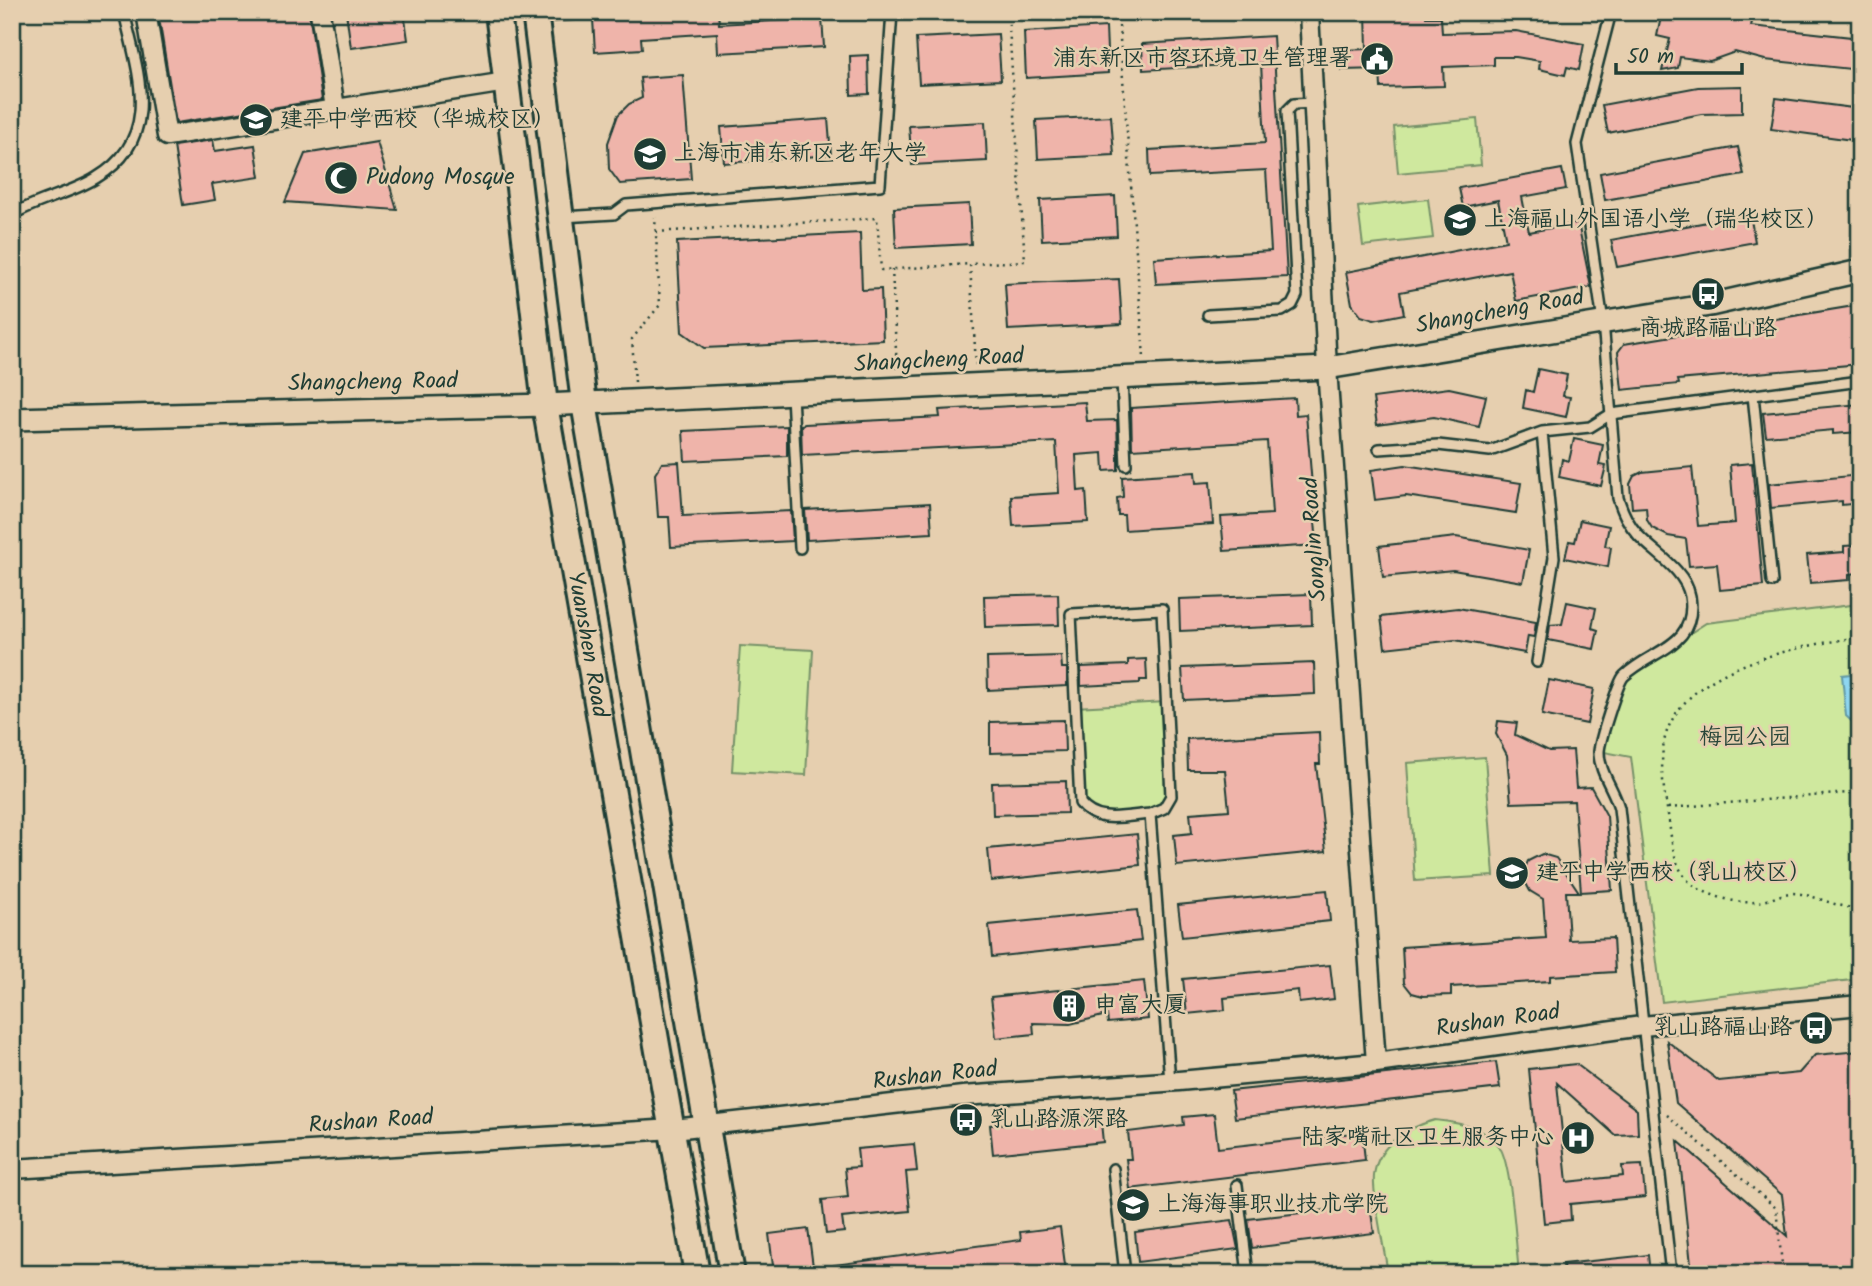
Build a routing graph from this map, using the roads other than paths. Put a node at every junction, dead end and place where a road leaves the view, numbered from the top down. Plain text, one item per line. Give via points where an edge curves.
1 (124, 12) edge
2 (146, 12) edge
3 (320, 12) edge
4 (498, 12) edge
5 (599, 12) edge
6 (892, 12) edge
7 (1309, 12) edge
8 (1611, 12) edge
9 (536, 15) edge
10 (506, 82) junction
11 (1314, 103) junction
12 (335, 108) junction
13 (12, 215) edge
14 (561, 217) junction
15 (1860, 271) edge
16 (1208, 315) dead end
17 (1603, 321) junction
18 (1328, 368) junction
19 (1122, 379) junction
20 (1860, 381) edge
21 (792, 395) junction
22 (1753, 395) junction
23 (584, 403) junction
24 (545, 405) junction
25 (1611, 414) junction
26 (12, 419) edge
27 (1542, 432) junction
28 (1379, 449) dead end
29 (1126, 465) dead end
30 (800, 548) dead end
31 (1772, 582) dead end
32 (1537, 662) dead end
33 (1150, 814) junction
34 (1860, 1004) edge
35 (1642, 1026) junction
36 (1376, 1063) junction
37 (1170, 1082) junction
38 (706, 1125) junction
39 (674, 1129) junction
40 (12, 1169) edge
41 (1113, 1169) dead end
42 (1237, 1185) dead end
43 (697, 1274) edge
44 (732, 1274) edge
45 (1125, 1274) edge
46 (1248, 1274) edge
47 (1671, 1274) edge

1 - 13 lane via 142,96 140,125 125,152 98,177
2 - 12 street via 167,136
3 - 12 street
4 - 10 main road, Yuanshen Road
5 - 9 lane
6 - 14 lane via 880,185 626,205 614,214
7 - 11 street, Songlin Road
8 - 17 lane via 1577,144
9 - 14 main road, Yuanshen Road
10 - 12 street
10 - 24 main road, Yuanshen Road
11 - 16 lane via 1294,104 1287,111 1297,295 1282,311
11 - 18 street, Songlin Road
14 - 23 main road, Yuanshen Road
15 - 17 street, Shangcheng Road via 1710,304
17 - 18 street, Shangcheng Road
17 - 25 lane
18 - 19 street, Shangcheng Road
18 - 36 street, Songlin Road
19 - 21 street, Shangcheng Road
19 - 29 lane
20 - 22 lane
21 - 23 street, Shangcheng Road
21 - 30 lane
22 - 25 lane
22 - 31 lane
23 - 24 street, Shangcheng Road
23 - 38 main road, Yuanshen Road
24 - 26 street, Shangcheng Road
24 - 39 main road, Yuanshen Road
25 - 27 lane via 1590,427
25 - 35 lane via 1618,498 1626,519 1682,577 1691,611 1687,629 1676,642 1621,678 1599,751 1619,808
27 - 28 lane via 1490,452 1438,445
27 - 32 lane via 1554,557
33 - 33 lane via 1164,808 1171,796 1162,609 1071,614 1080,803 1100,818
33 - 37 lane
34 - 35 street, Rushan Road
35 - 36 street, Rushan Road
35 - 47 lane
36 - 37 street, Rushan Road
37 - 38 street, Rushan Road via 963,1096
38 - 39 street, Rushan Road
38 - 44 main road, Yuanshen Road
39 - 40 street, Rushan Road
39 - 43 main road, Yuanshen Road
41 - 45 lane
42 - 46 lane

